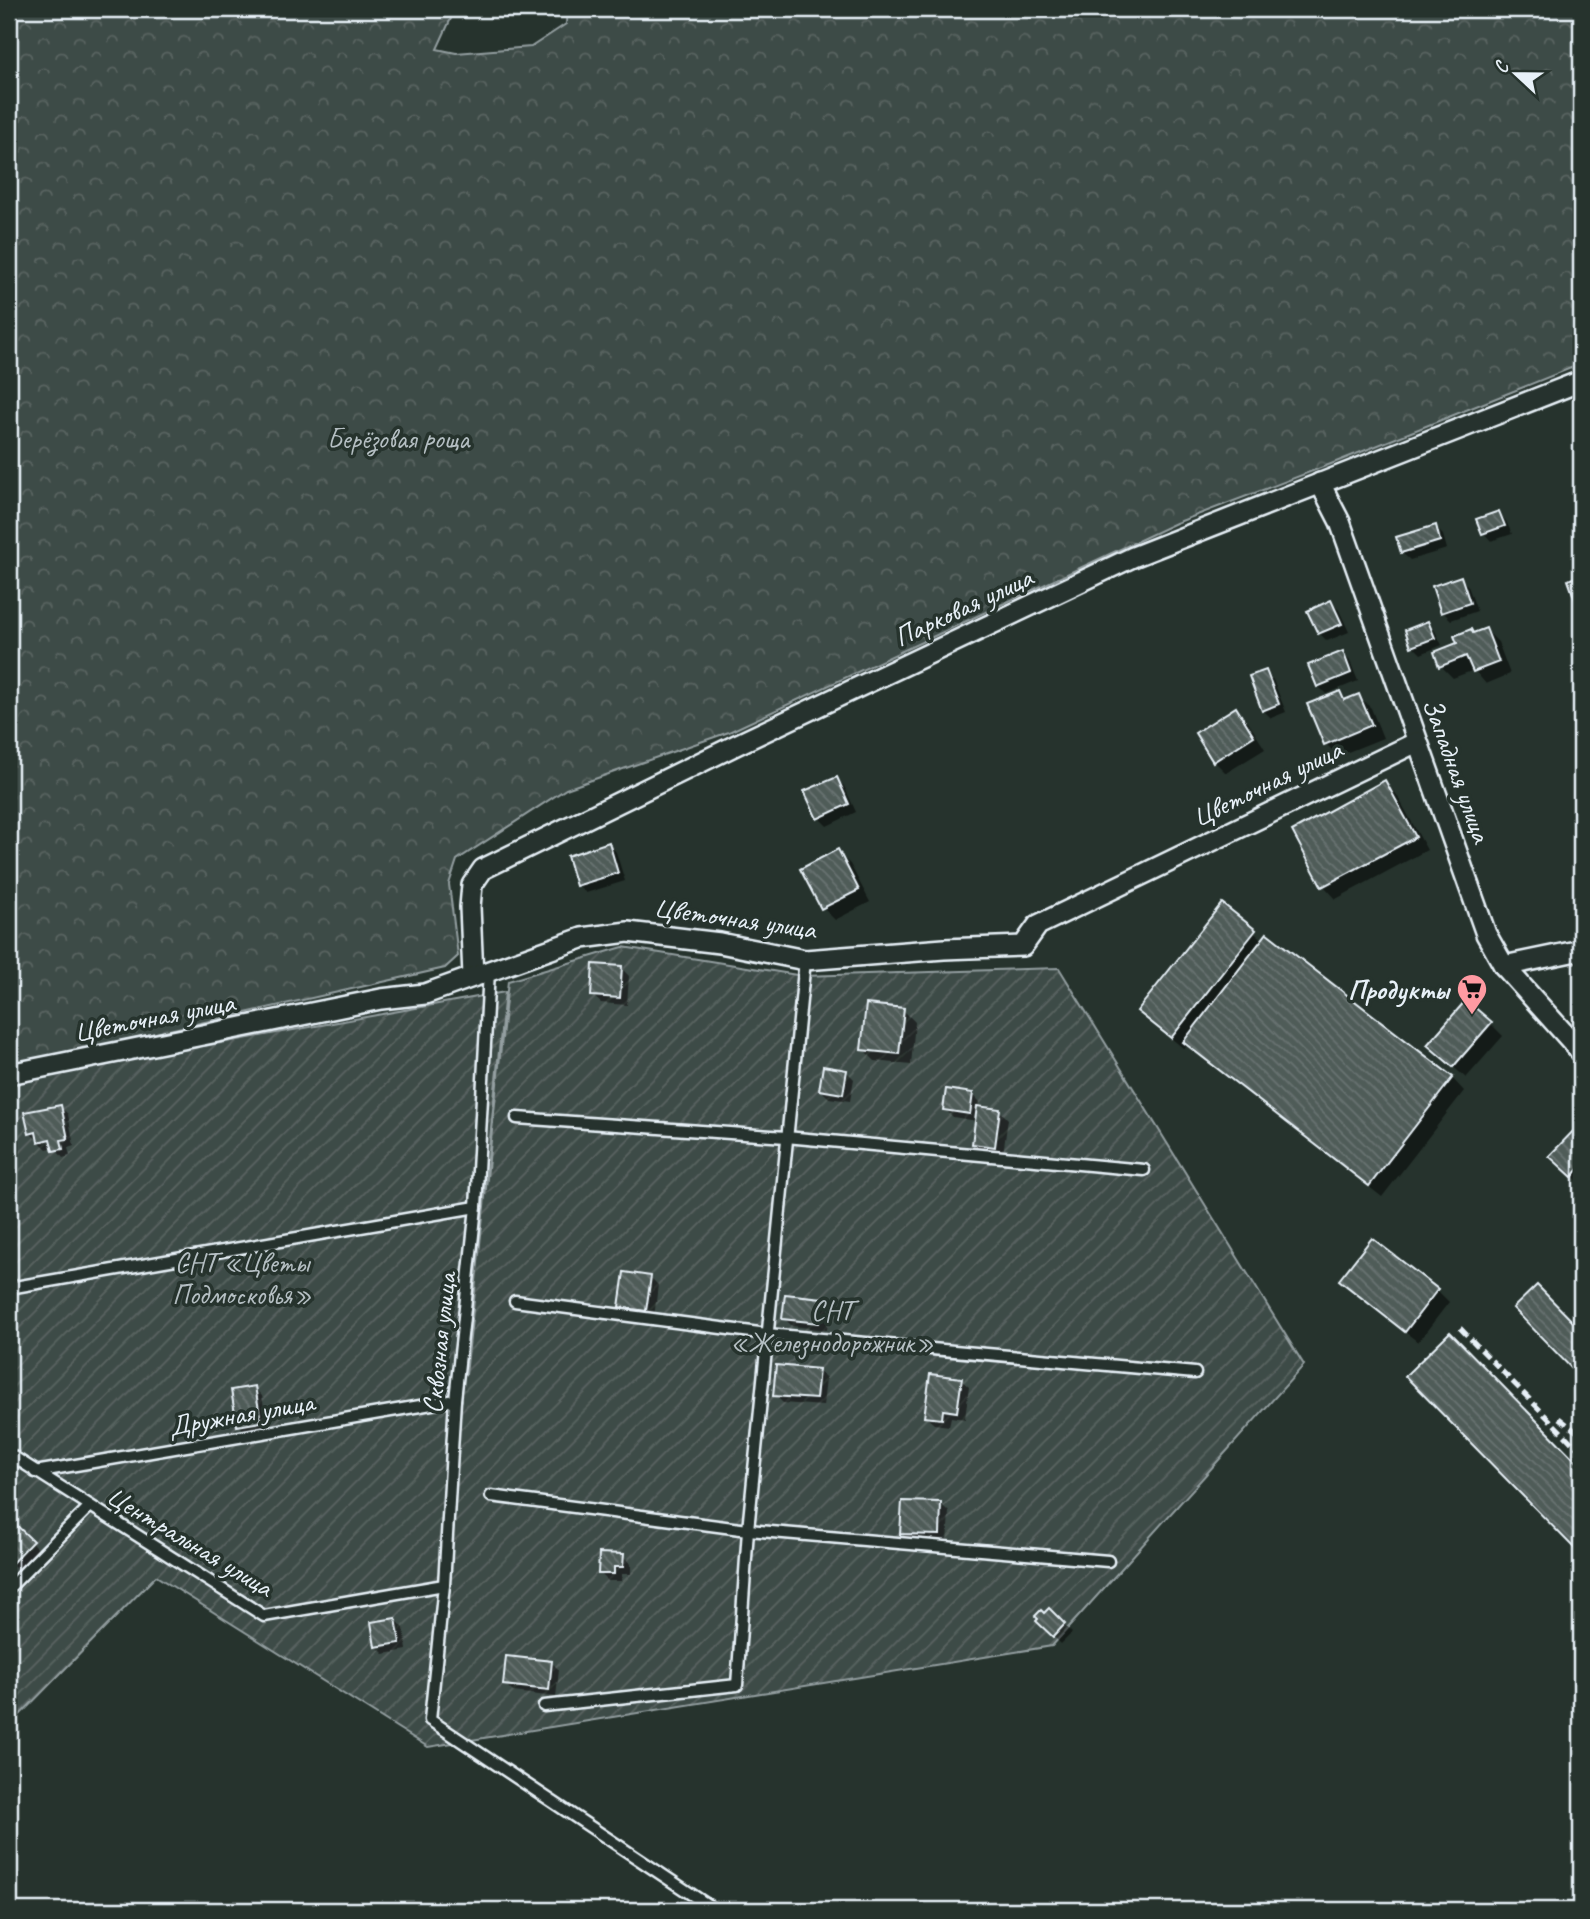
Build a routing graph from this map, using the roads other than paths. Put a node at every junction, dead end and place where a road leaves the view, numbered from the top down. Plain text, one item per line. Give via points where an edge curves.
1 (1581, 381) edge
2 (1320, 483) junction
3 (1417, 742) junction
4 (1581, 950) edge
5 (805, 960) junction
6 (1504, 966) junction
7 (481, 974) junction
8 (1581, 1052) edge
9 (9, 1074) edge
10 (517, 1118) dead end
11 (786, 1138) junction
12 (1144, 1170) dead end
13 (476, 1207) junction
14 (9, 1288) edge
15 (515, 1301) dead end
16 (767, 1334) junction
17 (1195, 1373) dead end
18 (455, 1400) junction
19 (9, 1454) edge
20 (35, 1472) junction
21 (491, 1496) dead end
22 (89, 1507) junction
23 (748, 1530) junction
24 (1108, 1561) dead end
25 (444, 1585) junction
26 (9, 1588) edge
27 (544, 1706) dead end
28 (715, 1910) edge

1 - 2 street, Парковая улица
2 - 3 street, Западная улица via 1340,522
2 - 7 street, Парковая улица via 1133,557 483,869 472,885 470,907
3 - 5 street, Цветочная улица via 1038,925 1023,946
3 - 6 street, Западная улица via 1486,934
4 - 6 street
5 - 7 street, Цветочная улица via 720,943 628,932 582,938
5 - 11 lane
6 - 8 street, Западная улица
7 - 9 street, Цветочная улица via 425,994
7 - 13 lane, Сквозная улица
10 - 11 lane
11 - 12 lane
11 - 16 lane
13 - 14 lane
13 - 18 lane, Сквозная улица
15 - 16 lane
16 - 17 lane
16 - 23 lane
18 - 20 lane, Дружная улица
18 - 25 lane, Сквозная улица
19 - 20 lane, Центральная улица
20 - 22 lane, Центральная улица
21 - 23 lane
22 - 25 lane, Центральная улица via 264,1616
22 - 26 lane
23 - 24 lane
23 - 27 lane via 737,1685
25 - 28 lane, Сквозная улица via 430,1720

